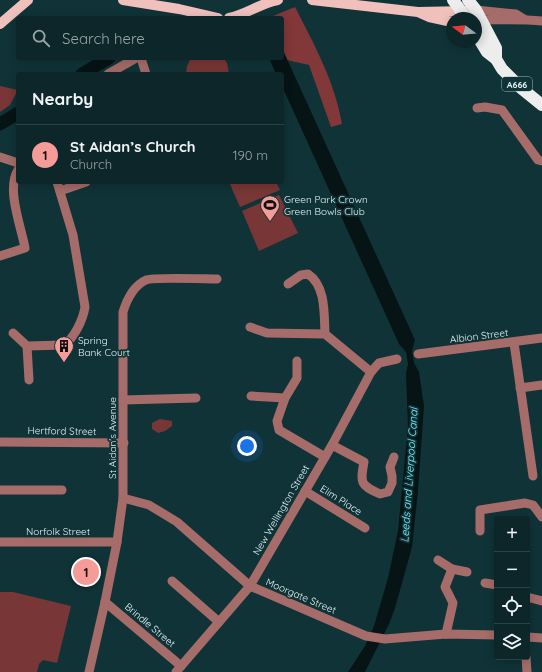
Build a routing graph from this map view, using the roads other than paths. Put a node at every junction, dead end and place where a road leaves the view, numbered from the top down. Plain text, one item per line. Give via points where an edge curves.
1 (28, 0) edge
2 (123, 0) edge
3 (278, 0) edge
4 (312, 0) edge
5 (453, 0) edge
6 (468, 0) edge
7 (418, 12) junction
8 (462, 12) edge
9 (475, 12) edge
10 (446, 13) edge
11 (209, 16) edge
12 (236, 16) edge
13 (482, 17) edge
14 (446, 21) edge
15 (542, 21) edge
16 (0, 24) edge
17 (482, 24) edge
18 (482, 44) edge
19 (496, 59) junction
20 (132, 60) edge
21 (142, 60) edge
22 (112, 72) edge
23 (145, 72) edge
24 (542, 105) edge
25 (477, 108) dead end
26 (0, 157) edge
27 (542, 161) edge
28 (16, 162) edge
29 (16, 173) edge
30 (72, 184) edge
31 (58, 186) edge
32 (0, 256) edge
33 (217, 279) dead end
34 (288, 284) dead end
35 (250, 327) dead end
36 (13, 333) dead end
37 (325, 334) junction
38 (542, 338) edge
39 (514, 342) junction
40 (27, 346) junction
41 (418, 354) dead end
42 (397, 359) dead end
43 (297, 361) dead end
44 (371, 372) junction
45 (29, 380) dead end
46 (542, 385) edge
47 (520, 388) junction
48 (251, 396) dead end
49 (196, 398) dead end
50 (285, 398) junction
51 (124, 400) junction
52 (0, 442) edge
53 (124, 443) junction
54 (332, 445) junction
55 (325, 457) junction
56 (394, 457) dead end
57 (533, 476) dead end
58 (0, 490) edge
59 (62, 490) dead end
60 (305, 491) junction
61 (123, 498) junction
62 (542, 517) edge
63 (365, 528) dead end
64 (480, 531) dead end
65 (0, 542) edge
66 (117, 542) junction
67 (438, 560) dead end
68 (452, 569) junction
69 (467, 572) dead end
70 (172, 581) dead end
71 (485, 582) dead end
72 (494, 584) edge
73 (250, 586) junction
74 (530, 597) edge
75 (542, 601) edge
76 (105, 602) junction
77 (219, 622) junction
78 (446, 634) junction
79 (494, 635) edge
80 (530, 637) edge
81 (542, 638) edge
82 (526, 660) edge
83 (179, 669) edge
84 (89, 672) edge
85 (526, 672) edge

1 - 16 main road
2 - 11 main road
3 - 12 main road
4 - 7 main road
5 - 8 highway
6 - 9 highway, A666
7 - 10 main road
7 - 14 main road
13 - 15 street
17 - 19 highway, A666 via 496,48
18 - 19 highway, A666
19 - 24 highway, A666 via 521,88
20 - 22 street
21 - 23 street
25 - 27 street via 502,110 538,160
26 - 28 street
29 - 32 street via 13,184 15,201 25,248
30 - 31 street
31 - 40 street via 73,235 85,307 84,315 64,345
33 - 51 street, St Aidan's Avenue via 147,279 133,290 123,312
34 - 37 street via 301,274 315,278 324,303
35 - 37 street via 267,333
36 - 40 street
37 - 44 street
38 - 39 street, Albion Street
39 - 41 street, Albion Street
39 - 47 street
40 - 45 street
42 - 44 street, New Wellington Street via 380,362
43 - 50 street via 297,378
44 - 54 street, New Wellington Street
46 - 47 street
47 - 57 street
48 - 50 street
49 - 51 street
50 - 55 street via 277,421 279,430
51 - 53 street, St Aidan's Avenue
52 - 53 street, Hertford Street
53 - 61 street, St Aidan's Avenue
54 - 55 street, New Wellington Street
54 - 56 street via 364,462 361,478 367,488 380,494 388,492 392,483 390,467
55 - 60 street, New Wellington Street
58 - 59 street
60 - 63 street, Elim Place
60 - 73 street, New Wellington Street
61 - 66 street, St Aidan's Avenue
61 - 73 street, Moorgate Street via 149,505 177,522
62 - 64 street via 533,505 525,503 480,510
65 - 66 street, Norfolk Street
66 - 76 street, St Aidan's Avenue
67 - 68 street
68 - 69 street
68 - 78 street via 445,587 453,603
70 - 77 street
71 - 72 street
73 - 77 street, New Wellington Street
73 - 78 street, Moorgate Street via 366,636 385,639
74 - 75 street
76 - 83 street, Brindle Street
76 - 84 street, St Aidan's Avenue
77 - 83 street, New Wellington Street
78 - 79 street, Moorgate Street
80 - 81 street
82 - 85 street

